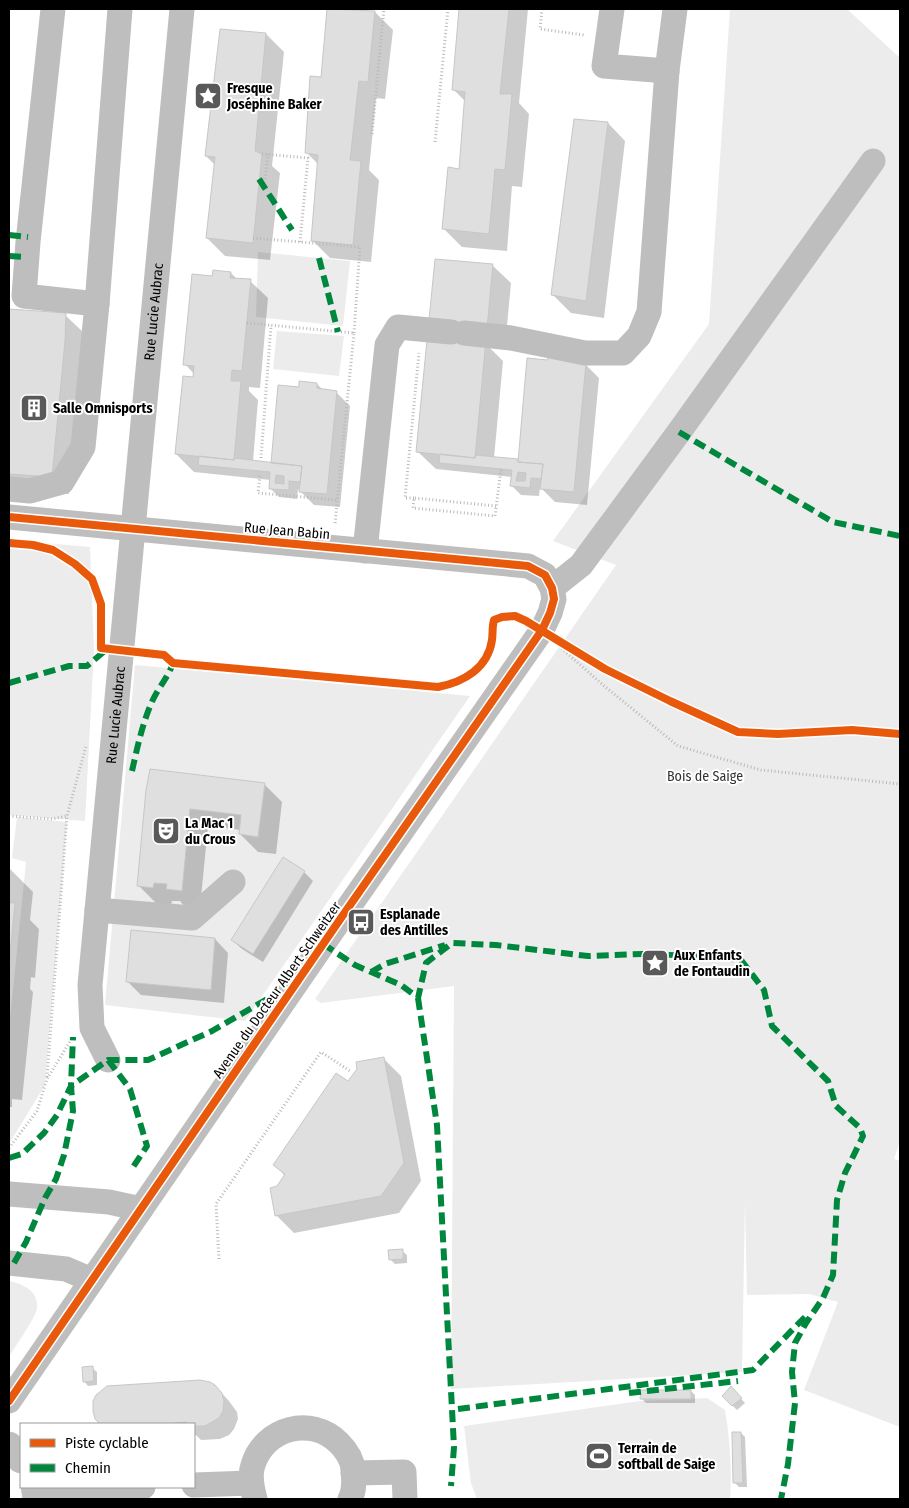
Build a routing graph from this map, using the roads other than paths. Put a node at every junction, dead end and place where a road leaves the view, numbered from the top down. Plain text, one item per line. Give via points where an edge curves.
1 (53, 9) edge
2 (120, 9) edge
3 (175, 9) edge
4 (612, 9) edge
5 (675, 9) edge
6 (668, 71) junction
7 (873, 161) dead end
8 (97, 304) junction
9 (9, 489) edge
10 (9, 517) edge
11 (132, 529) junction
12 (365, 551) junction
13 (552, 588) junction
14 (233, 882) dead end
15 (97, 910) junction
16 (108, 1060) dead end
17 (9, 1194) edge
18 (141, 1209) junction
19 (9, 1263) edge
20 (92, 1280) junction
21 (9, 1402) edge
22 (9, 1446) edge
23 (20, 1458) edge
24 (353, 1473) junction
25 (195, 1485) edge
26 (122, 1488) edge
27 (253, 1491) edge
28 (36, 1492) edge
29 (350, 1499) edge
30 (405, 1499) edge

1 - 8 street via 24,296
2 - 8 street
3 - 11 street, Rue Lucie Aubrac
4 - 6 street via 604,66
5 - 6 street
6 - 12 street via 649,312 639,336 623,353 585,353 510,338 398,327 387,345
7 - 13 street via 581,565
8 - 9 street via 83,447 62,482 30,491
10 - 11 street, Rue Jean Babin
11 - 12 street, Rue Jean Babin
11 - 15 street, Rue Lucie Aubrac
12 - 13 street, Rue Jean Babin via 528,566 545,575
13 - 18 street, Avenue du Docteur Albert Schweitzer via 554,599 542,630
14 - 15 street via 192,918
15 - 16 street, Rue Lucie Aubrac via 90,985 92,1028
17 - 18 street via 110,1202
18 - 20 street, Avenue du Docteur Albert Schweitzer
19 - 20 street via 66,1269
20 - 21 street, Avenue du Docteur Albert Schweitzer
22 - 23 main road
24 - 27 street via 345,1449 333,1437 318,1429 284,1430 259,1451 252,1467
24 - 29 street
24 - 30 street via 404,1472
25 - 27 street
26 - 28 street

